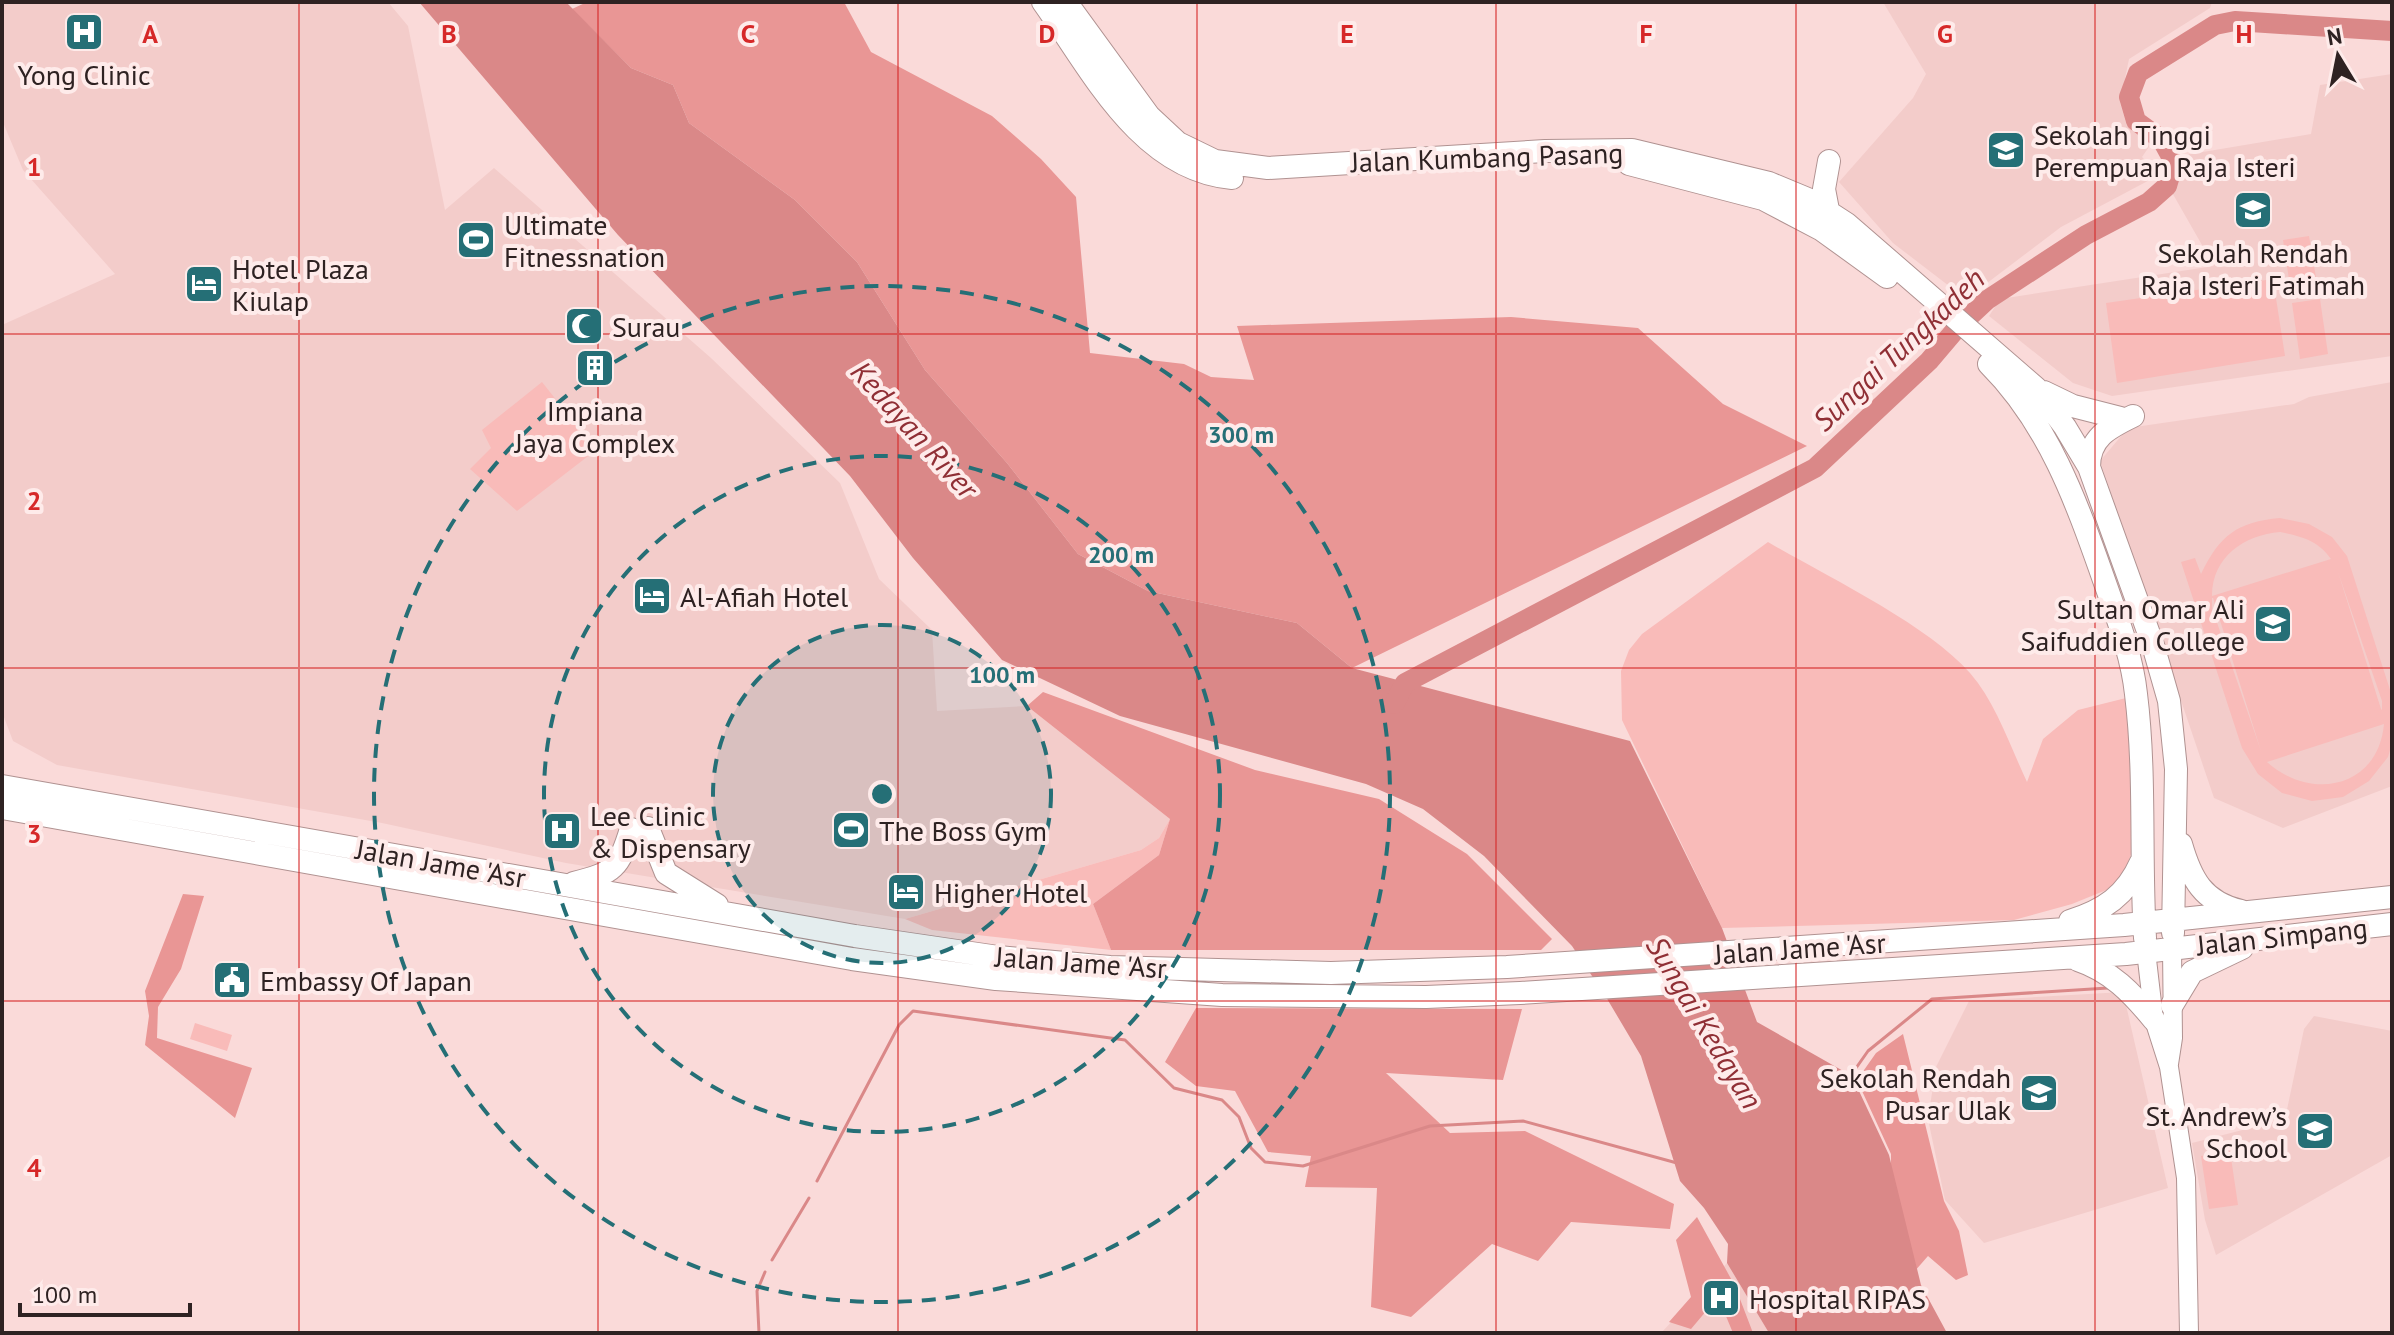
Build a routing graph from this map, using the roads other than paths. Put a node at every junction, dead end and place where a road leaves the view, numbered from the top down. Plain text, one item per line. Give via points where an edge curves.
1 (1043, 2) edge
2 (1066, 2) edge
3 (1829, 161) dead end
4 (1828, 210) junction
5 (1937, 310) junction
6 (2028, 393) junction
7 (2065, 427) junction
8 (2089, 467) junction
9 (2079, 508) junction
10 (2, 775) edge
11 (2, 786) edge
12 (9, 807) edge
13 (2176, 823) junction
14 (2142, 860) junction
15 (442, 863) junction
16 (565, 885) junction
17 (2392, 897) edge
18 (2249, 913) junction
19 (744, 917) junction
20 (2173, 920) junction
21 (2144, 923) junction
22 (2392, 924) edge
23 (2022, 933) junction
24 (2269, 938) junction
25 (2172, 948) junction
26 (2146, 951) junction
27 (2069, 958) junction
28 (2023, 961) junction
29 (2163, 1012) junction
30 (2189, 1333) edge

1 - 5 main road, Jalan Kumbang Pasang via 1139,133 1168,156 1203,173 1271,179 1590,161 1640,165 1763,199 1800,217
2 - 4 main road, Jalan Kumbang Pasang via 1149,116 1178,143 1215,161 1268,168 1632,150 1769,183
3 - 4 main road via 1824,189
4 - 5 main road, Jalan Kumbang Pasang
5 - 6 main road, Jalan Kumbang Pasang
6 - 7 main road
6 - 8 main road via 2127,417 2095,441
6 - 9 main road, Jalan Kumbang Pasang
7 - 8 main road
7 - 9 main road via 2063,449
8 - 13 main road via 2169,701
9 - 14 main road, Jalan Kumbang Pasang via 2132,668
10 - 15 main road via 302,826
11 - 15 main road, Jalan Jame 'Asr
12 - 28 main road, Jalan Jame 'Asr via 852,959 996,979 1222,995 1410,997
13 - 18 main road via 2191,879 2201,892
13 - 20 main road
14 - 21 main road, Jalan Kumbang Pasang
14 - 23 main road via 2127,888 2096,913
15 - 16 main road, Jalan Jame 'Asr
16 - 19 main road, Jalan Jame 'Asr
16 - 19 main road via 617,866 639,828 666,873 695,894
17 - 18 main road, Jalan Simpang
18 - 20 main road, Jalan Simpang
19 - 23 main road, Jalan Jame 'Asr via 940,949 1110,967 1331,973 1507,967
20 - 21 main road, Jalan Jame 'Asr
20 - 25 main road
21 - 23 main road, Jalan Jame 'Asr
21 - 26 main road, Jalan Kumbang Pasang
22 - 24 main road, Jalan Simpang
23 - 28 main road
24 - 25 main road, Jalan Simpang
24 - 29 main road via 2204,963
25 - 26 main road, Jalan Jame 'Asr
25 - 29 main road
26 - 27 main road, Jalan Jame 'Asr
26 - 29 main road
27 - 28 main road, Jalan Jame 'Asr
27 - 29 main road via 2103,968
29 - 30 main road via 2173,1038 2169,1067 2189,1206

